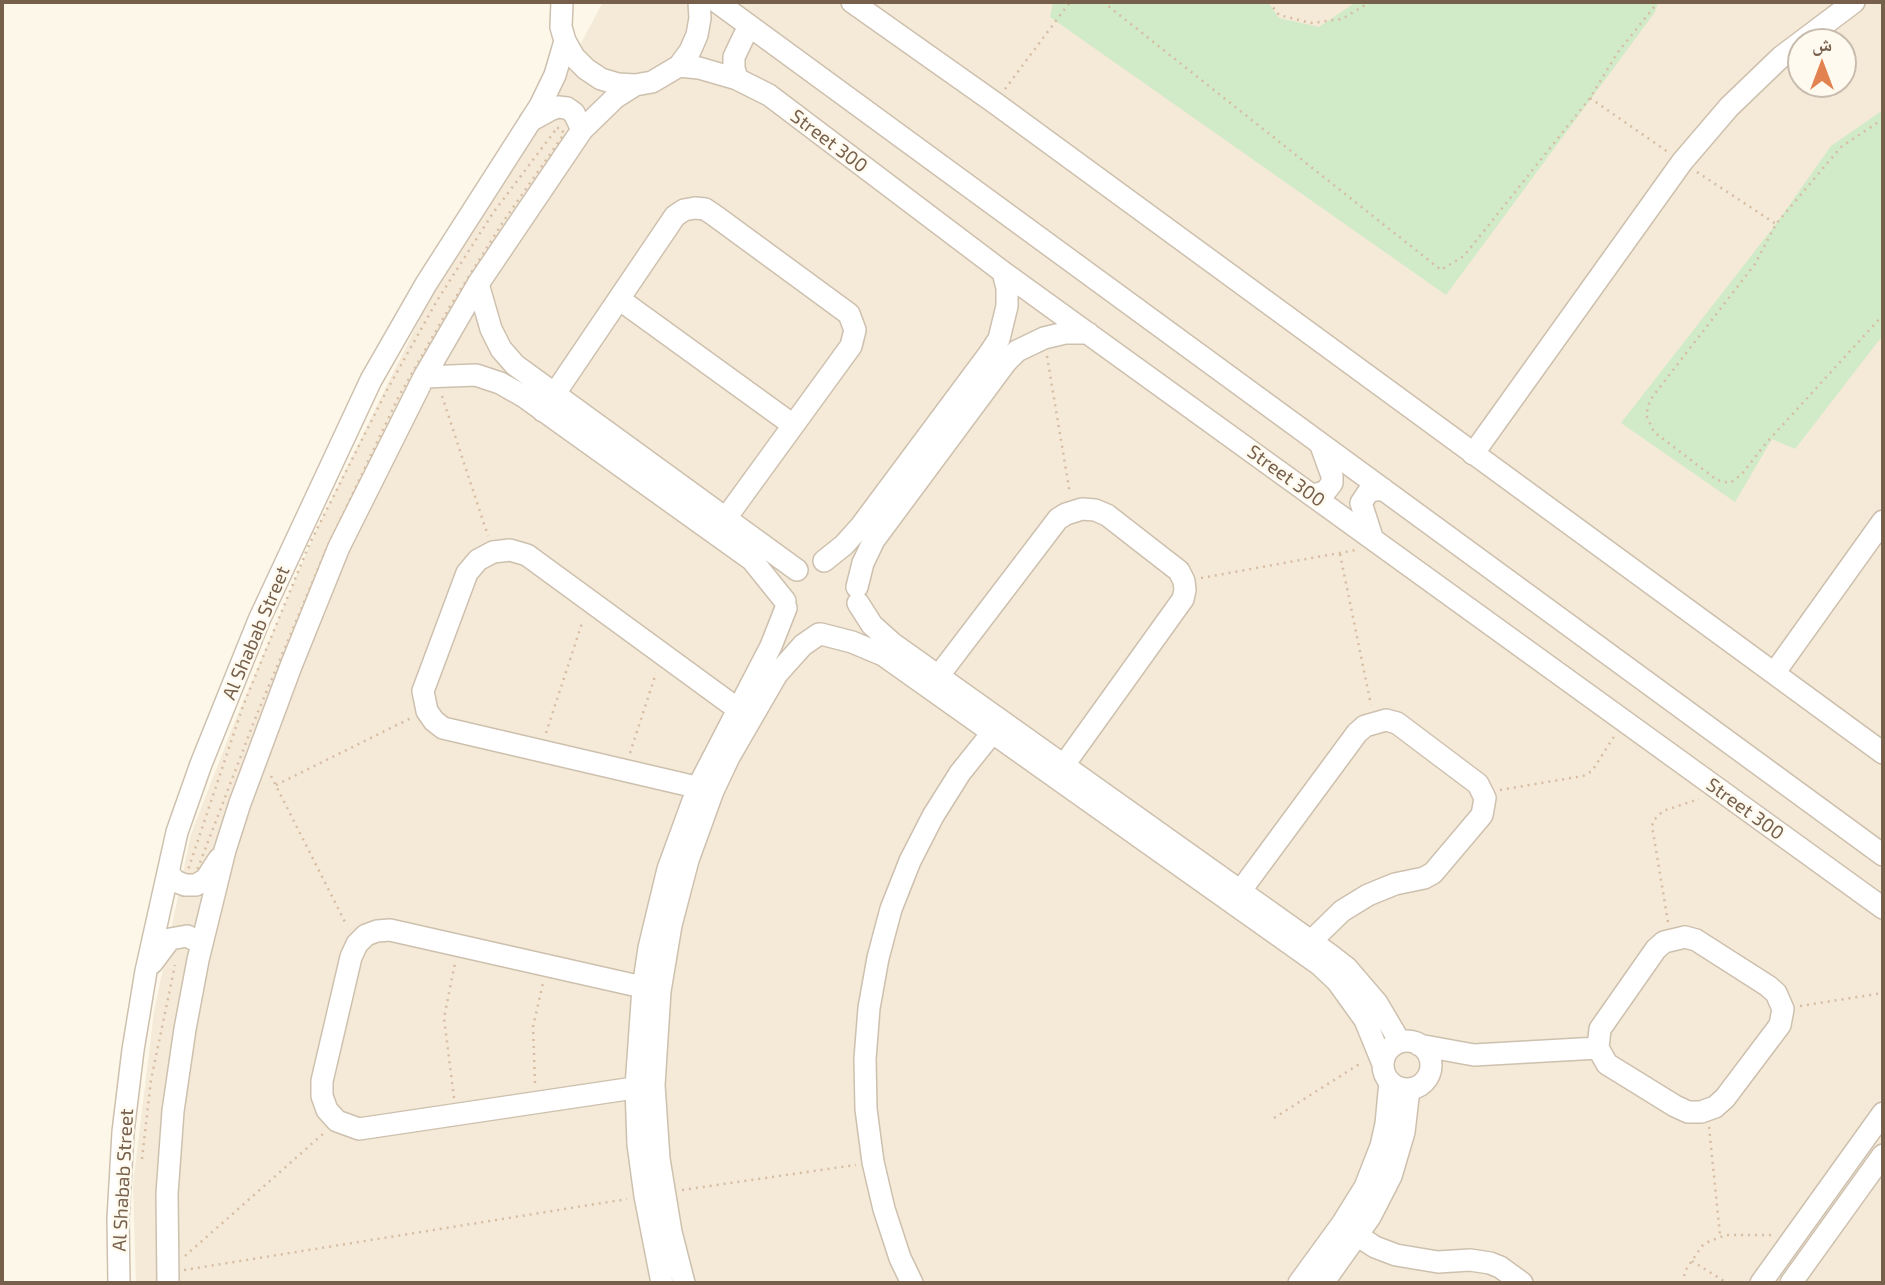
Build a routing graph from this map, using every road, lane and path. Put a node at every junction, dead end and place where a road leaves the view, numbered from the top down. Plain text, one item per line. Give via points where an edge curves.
1 (562, 2) edge
2 (699, 2) edge
3 (717, 2) edge
4 (852, 2) edge
5 (1070, 2) edge
6 (1103, 2) edge
7 (1269, 2) edge
8 (1370, 2) edge
9 (1658, 2) edge
10 (1854, 2) edge
11 (752, 28) junction
12 (565, 41) junction
13 (679, 66) junction
14 (737, 79) junction
15 (635, 85) junction
16 (995, 103) junction
17 (1883, 119) edge
18 (530, 121) junction
19 (582, 130) junction
20 (1003, 272) junction
21 (478, 284) junction
22 (619, 299) junction
23 (1883, 315) edge
24 (1004, 324) junction
25 (1088, 333) junction
26 (1037, 341) junction
27 (429, 376) junction
28 (548, 402) junction
29 (793, 425) junction
30 (1320, 443) junction
31 (1473, 454) junction
32 (1384, 489) junction
33 (1313, 495) junction
34 (1073, 512) junction
35 (1883, 521) edge
36 (720, 526) junction
37 (1377, 541) junction
38 (493, 552) junction
39 (1340, 552) junction
40 (824, 561) junction
41 (797, 570) junction
42 (1184, 581) junction
43 (858, 595) junction
44 (589, 600) junction
45 (785, 605) junction
46 (820, 634) junction
47 (663, 654) junction
48 (1775, 673) junction
49 (934, 682) junction
50 (427, 711) junction
51 (744, 713) junction
52 (1623, 721) junction
53 (1375, 722) junction
54 (992, 733) junction
55 (540, 751) junction
56 (259, 752) junction
57 (1883, 753) edge
58 (624, 770) junction
59 (1059, 772) junction
60 (276, 785) junction
61 (705, 789) junction
62 (1483, 792) junction
63 (1721, 792) junction
64 (225, 850) junction
65 (1883, 855) edge
66 (168, 872) junction
67 (1236, 897) junction
68 (1883, 908) edge
69 (1670, 939) junction
70 (201, 943) junction
71 (357, 944) junction
72 (459, 946) junction
73 (1305, 946) junction
74 (177, 956) dead end
75 (547, 966) junction
76 (146, 971) junction
77 (651, 990) junction
78 (1883, 993) edge
79 (1783, 1009) junction
80 (1409, 1044) junction
81 (1598, 1048) junction
82 (1474, 1055) junction
83 (1397, 1074) junction
84 (645, 1086) junction
85 (536, 1102) junction
86 (1707, 1110) junction
87 (1883, 1113) edge
88 (457, 1114) junction
89 (1274, 1118) dead end
90 (337, 1121) junction
91 (1883, 1155) edge
92 (873, 1162) junction
93 (141, 1166) dead end
94 (655, 1194) junction
95 (1349, 1230) junction
96 (1796, 1234) junction
97 (1720, 1236) junction
98 (1692, 1261) junction
99 (167, 1278) edge
100 (119, 1283) edge
101 (663, 1283) edge
102 (684, 1283) edge
103 (912, 1283) edge
104 (1299, 1283) edge
105 (1324, 1283) edge
106 (1522, 1283) edge
107 (1683, 1283) edge
108 (1727, 1283) edge
109 (1761, 1283) edge
110 (1791, 1283) edge

1 - 12 street
2 - 13 street via 697,35
3 - 11 street
4 - 16 street
5 - 16 path
6 - 9 path via 1441,270 1464,256 1590,98 1618,52
7 - 8 path via 1279,15 1311,23 1342,19
10 - 31 street via 1781,57 1729,107 1682,162
11 - 14 street via 734,57
11 - 30 street
12 - 15 street via 593,74
12 - 18 street, Al Shabab Street via 548,91
13 - 14 street, Street 300
13 - 15 street via 652,82
14 - 20 street, Street 300 via 769,95
15 - 19 street
16 - 31 street
17 - 23 path via 1841,147 1776,223 1755,264 1650,400 1646,415 1654,432 1717,480 1730,483
18 - 19 street via 558,107 567,108
18 - 66 street, Al Shabab Street via 426,284 379,385 331,463 259,620 201,764
19 - 21 street
20 - 24 street via 1007,288
20 - 25 street, Street 300
21 - 27 street
21 - 28 street via 501,348
22 - 28 street
22 - 29 street
22 - 29 street via 676,216 695,208 714,215 853,321 851,346
24 - 26 street
24 - 40 street via 989,354 861,526
25 - 26 street via 1065,333
25 - 33 street, Street 300
26 - 34 path
26 - 43 street via 1006,362 874,540 863,563
27 - 28 street via 476,375
27 - 38 path
27 - 56 street via 405,400 339,547
28 - 36 street
29 - 36 street
30 - 32 street
30 - 33 street via 1332,482 1325,492
31 - 48 street
32 - 37 street via 1369,491 1362,503
32 - 65 street
33 - 37 street, Street 300
34 - 42 street via 1095,510 1107,515 1179,571
34 - 49 street via 1058,519
35 - 48 street
36 - 41 street
36 - 45 street
37 - 39 path
37 - 52 street, Street 300
38 - 44 street via 527,555
38 - 50 street via 467,573 423,691
39 - 42 path
39 - 53 path
40 - 41 street
40 - 43 street via 841,566 853,579
41 - 45 street via 787,584
42 - 59 street via 1182,599
43 - 46 street via 856,611 846,626
43 - 49 street via 882,635
44 - 47 street
44 - 55 path
45 - 46 street via 802,629
45 - 51 street
46 - 49 street via 883,655
46 - 51 street via 789,658
47 - 51 street
47 - 58 path
48 - 57 street
49 - 54 street
49 - 59 street
50 - 55 street via 443,728
50 - 60 path
51 - 61 street
52 - 62 path via 1592,771 1583,776
52 - 63 street, Street 300
53 - 62 street via 1406,728 1471,777
53 - 67 street via 1357,733
54 - 59 street
54 - 92 street via 960,773 909,861 881,945 865,1059
55 - 58 street
56 - 60 path
56 - 64 street
58 - 61 street
59 - 67 street
60 - 71 path
61 - 77 street
62 - 73 street via 1482,815 1433,873 1368,895 1342,911
63 - 68 street, Street 300
63 - 69 path via 1663,811 1654,820
64 - 66 street via 206,879 196,885 175,881
64 - 70 street
66 - 76 street, Al Shabab Street
67 - 73 street
69 - 79 street via 1696,940 1768,986
69 - 81 street via 1656,949 1605,1021
70 - 76 street via 187,936 170,939
70 - 99 street via 173,1111
71 - 72 street via 366,935 390,930
71 - 90 street via 322,1081 327,1110
72 - 75 street
72 - 88 path via 444,1018
73 - 80 street via 1329,954 1362,985
73 - 83 street via 1352,1000
74 - 93 path via 151,1080
75 - 77 street
75 - 85 path via 533,1027
76 - 100 street, Al Shabab Street via 124,1132
77 - 84 street
78 - 79 path
79 - 86 street via 1780,1026 1725,1098
80 - 82 street
80 - 83 street via 1391,1047 1385,1055
80 - 83 street via 1429,1058 1429,1074
81 - 82 street
81 - 86 street via 1607,1064 1675,1107 1688,1112
82 - 83 street
83 - 89 path
83 - 95 street via 1406,1121 1399,1155 1382,1197
84 - 85 street
84 - 94 street via 659,1159
85 - 88 street
86 - 97 path
87 - 96 street
88 - 90 street via 359,1129
90 - 99 path
91 - 110 street
92 - 94 path
92 - 103 street via 884,1209
94 - 99 path
94 - 101 street
94 - 102 street
95 - 104 street
95 - 105 street
95 - 106 street via 1395,1255 1490,1263
96 - 97 path
96 - 109 street
97 - 98 path via 1702,1245
98 - 107 path
98 - 108 path

